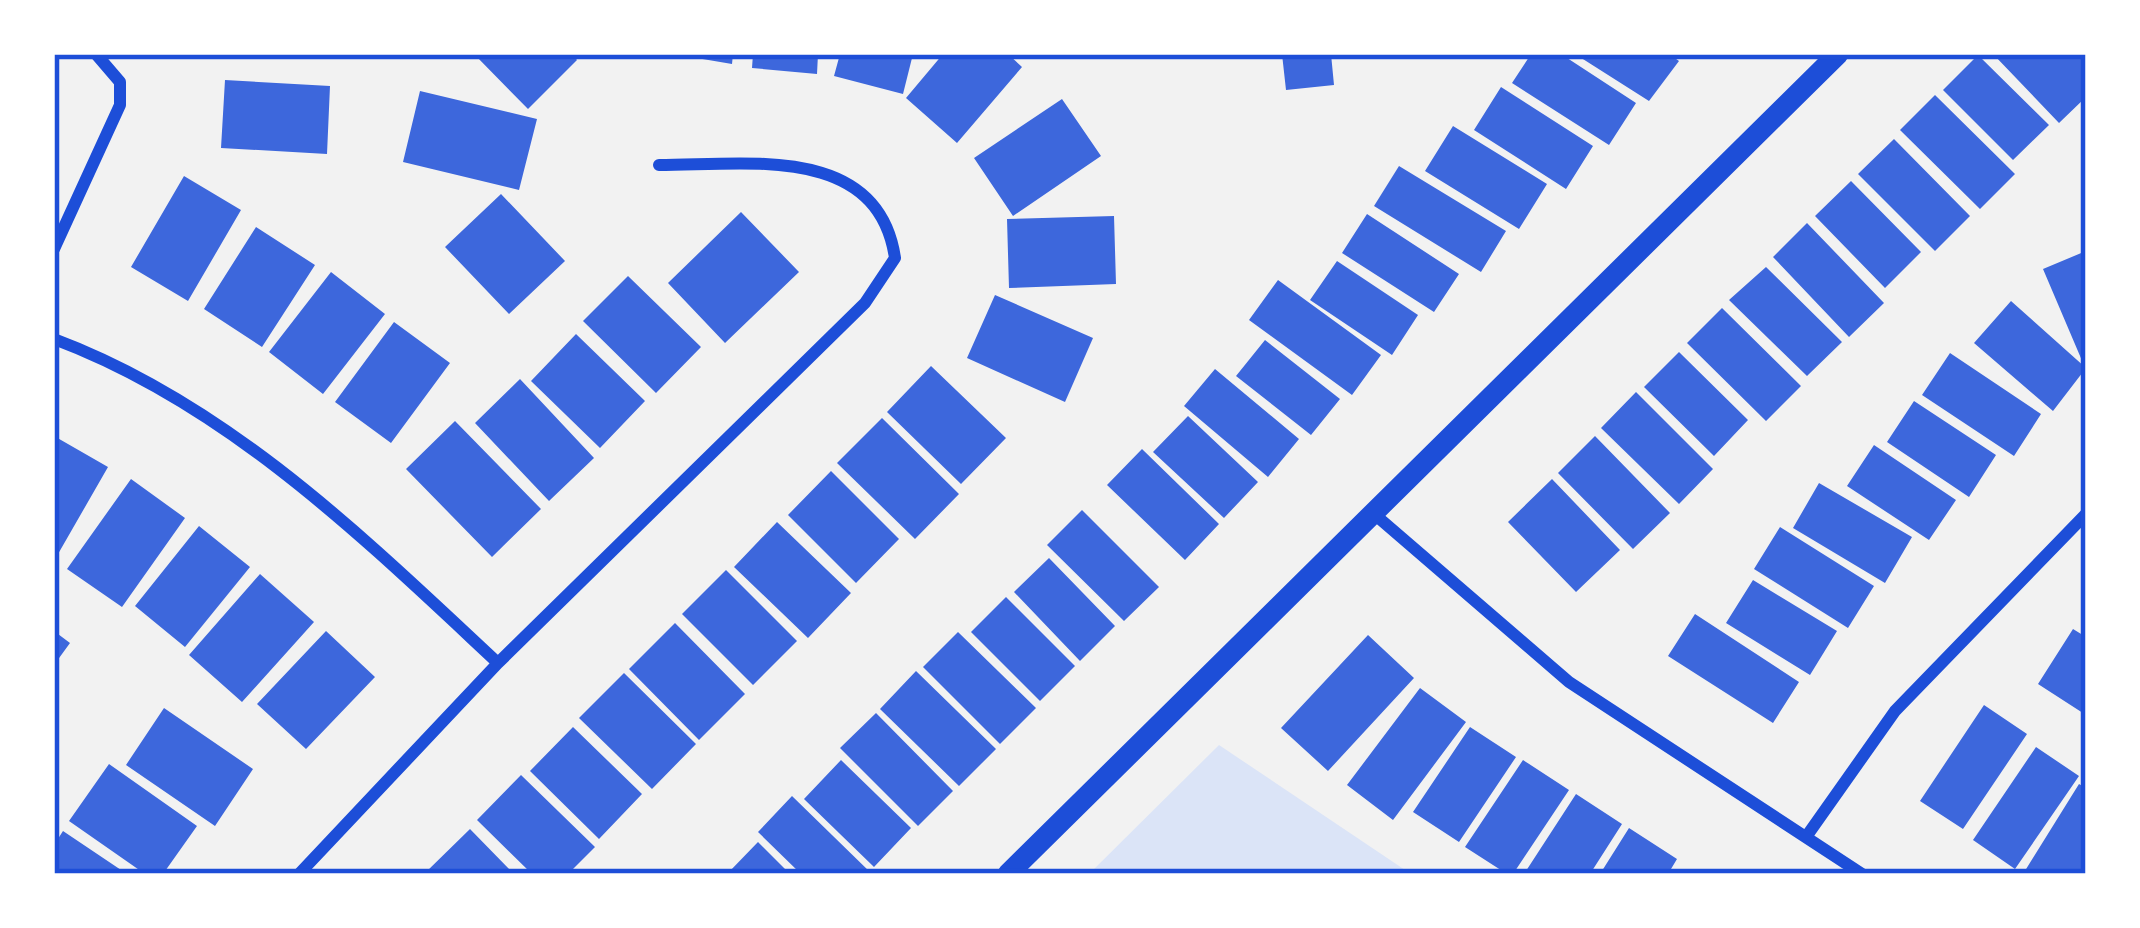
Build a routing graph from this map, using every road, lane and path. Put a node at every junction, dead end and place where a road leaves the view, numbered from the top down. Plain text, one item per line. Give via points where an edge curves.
1 (96, 54) edge
2 (1838, 54) edge
3 (659, 165) dead end
4 (54, 249) edge
5 (54, 339) edge
6 (1372, 513) junction
7 (2086, 514) edge
8 (498, 663) junction
9 (1806, 837) junction
10 (298, 874) edge
11 (1008, 874) edge
12 (1862, 874) edge

1 - 4 street via 120,82 120,105
2 - 6 street
3 - 8 street via 820,168 872,206 891,232 895,258 865,303
5 - 8 street via 213,423 326,506
6 - 9 street via 1569,682
6 - 11 street
7 - 9 street via 1894,711
8 - 10 street
9 - 12 street

